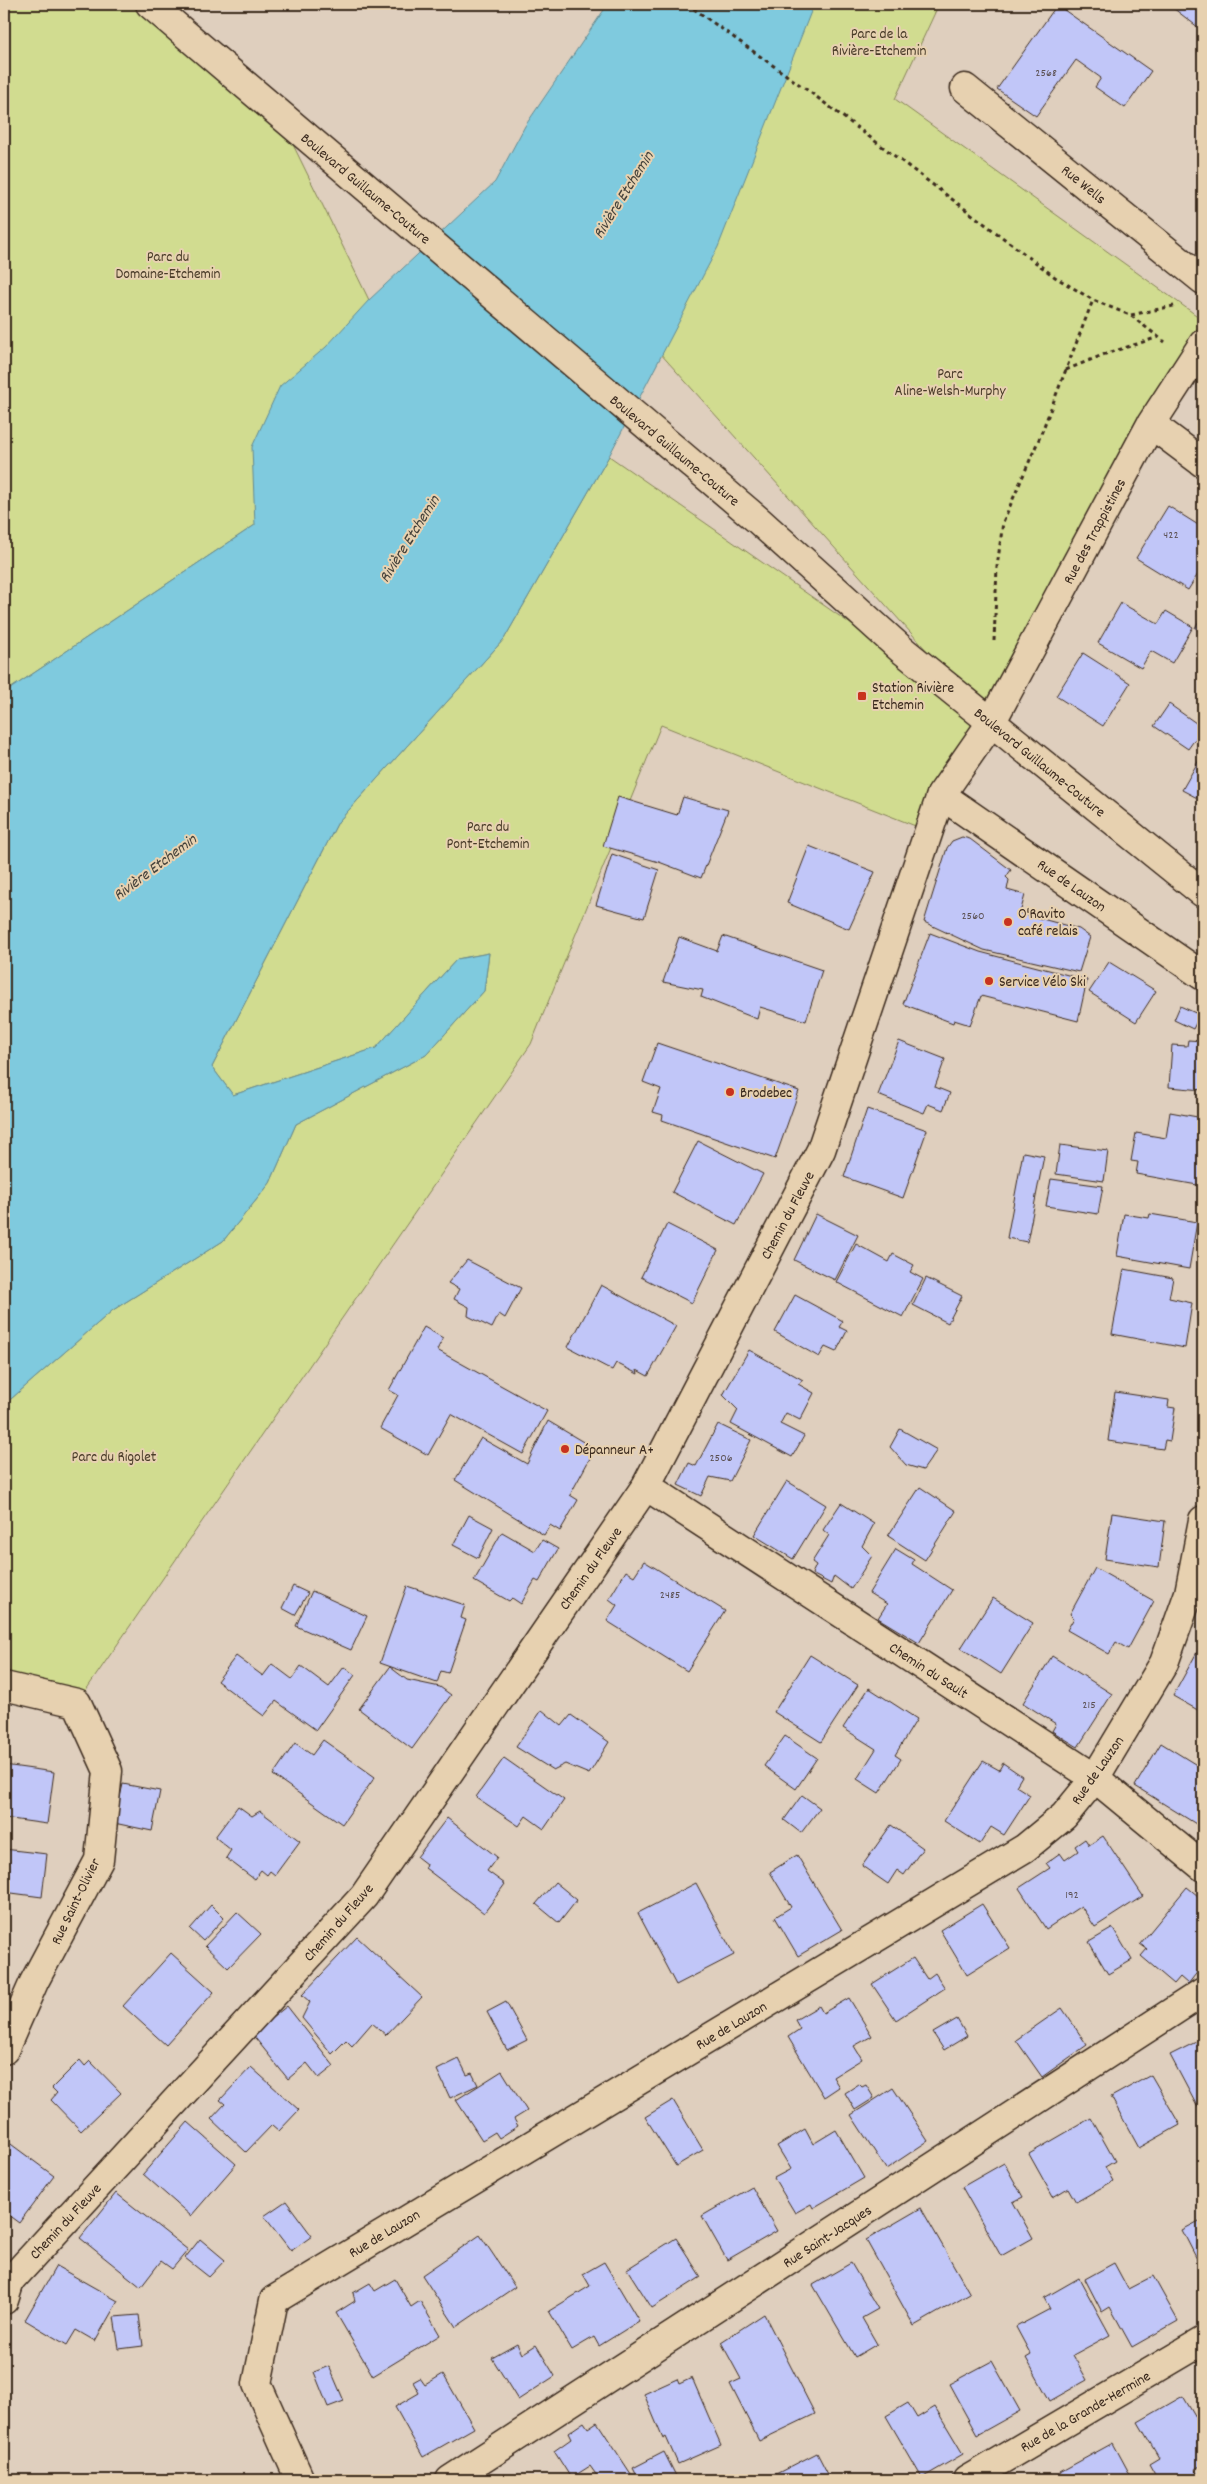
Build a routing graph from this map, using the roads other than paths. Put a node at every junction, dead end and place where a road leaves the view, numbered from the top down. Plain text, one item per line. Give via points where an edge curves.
1 (150, 4) edge
2 (965, 88) dead end
3 (1203, 280) edge
4 (1203, 344) edge
5 (1151, 424) junction
6 (1203, 463) edge
7 (991, 723) junction
8 (941, 795) junction
9 (1203, 893) edge
10 (1203, 976) edge
11 (646, 1486) junction
12 (1203, 1520) edge
13 (4, 1686) edge
14 (1094, 1778) junction
15 (1203, 1867) edge
16 (1203, 1992) edge
17 (4, 2050) edge
18 (6, 2285) edge
19 (1203, 2342) edge
20 (300, 2480) edge
21 (450, 2480) edge
22 (967, 2480) edge

1 - 7 street, Boulevard Guillaume-Couture via 758,520 901,648
2 - 3 street, Rue Wells
4 - 5 street, Rue des Trappistines
5 - 6 street
5 - 7 street, Rue des Trappistines
7 - 8 street, Chemin du Fleuve
7 - 9 street, Boulevard Guillaume-Couture
8 - 10 street, Rue de Lauzon
8 - 11 street, Chemin du Fleuve via 821,1150
11 - 14 street, Chemin du Sault
11 - 18 street, Chemin du Fleuve via 364,1896
12 - 14 street, Rue de Lauzon via 1189,1593 1164,1663
13 - 17 street, Rue Saint-Olivier via 77,1703 108,1771 99,1860 34,1982
14 - 15 street, Chemin du Sault
14 - 20 street, Rue de Lauzon via 1064,1816 1025,1848 274,2300 257,2384
16 - 21 street, Rue Saint-Jacques
19 - 22 street, Rue de la Grande-Hermine

